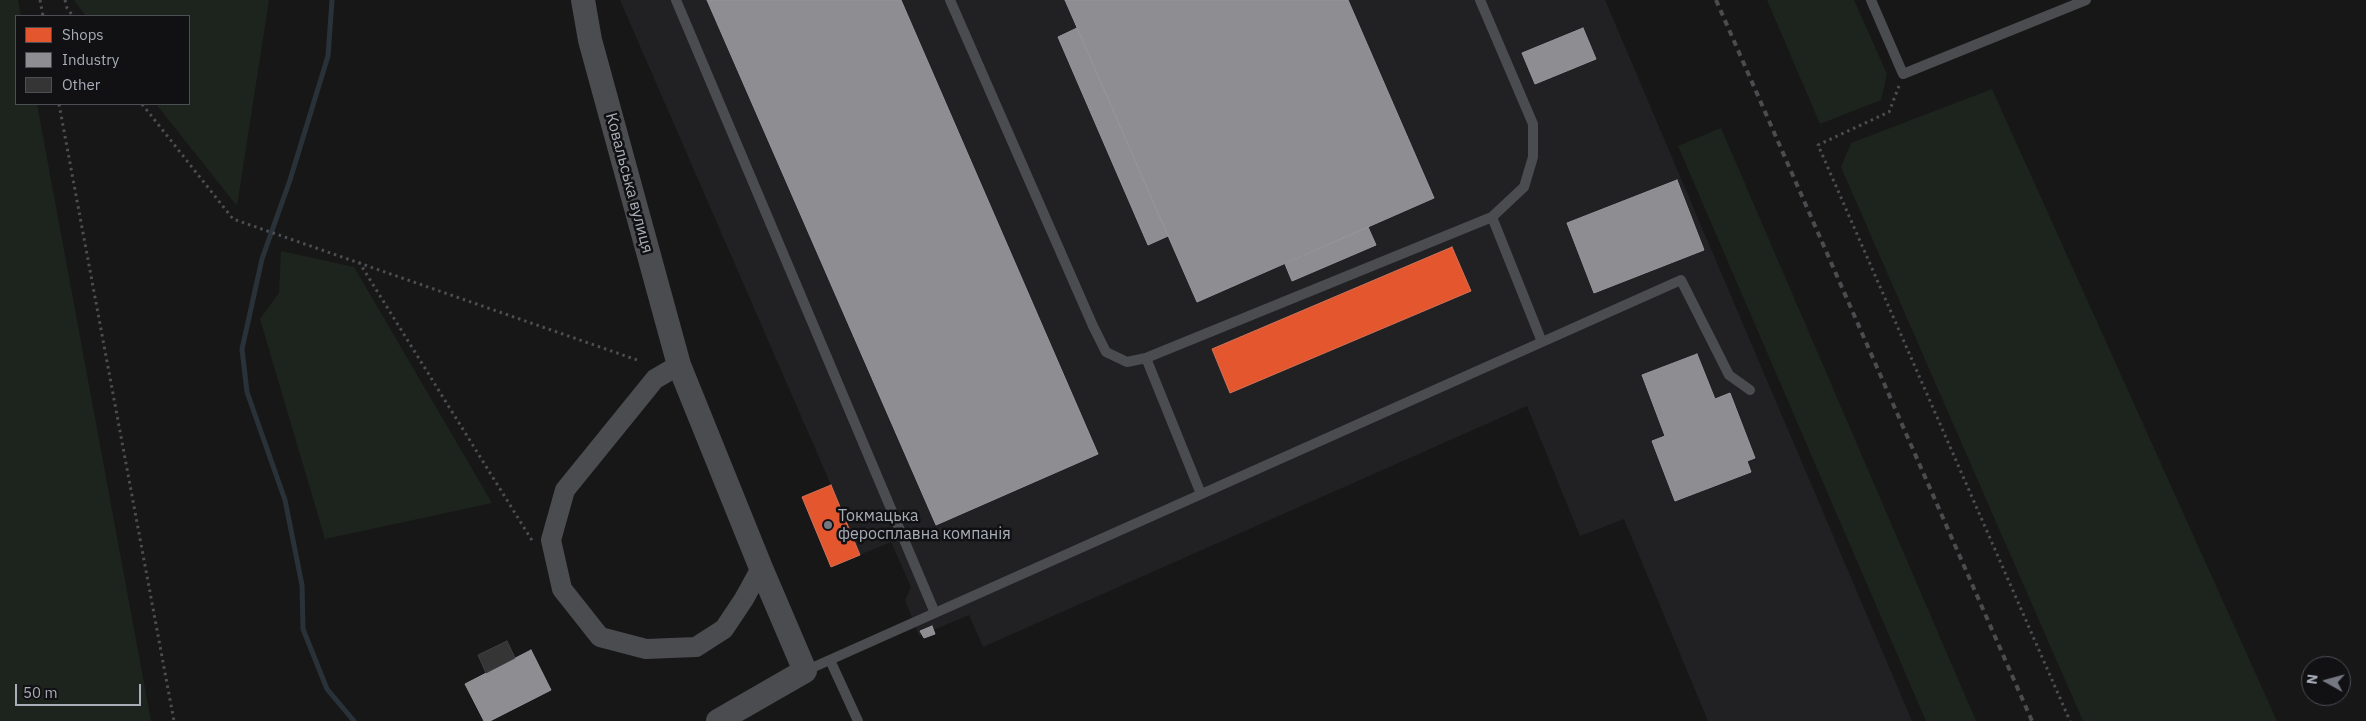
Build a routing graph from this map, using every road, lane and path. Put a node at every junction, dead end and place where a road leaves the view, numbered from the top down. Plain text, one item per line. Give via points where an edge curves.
1 (40, 0) edge
2 (65, 0) edge
3 (582, 0) edge
4 (676, 0) edge
5 (950, 0) edge
6 (1480, 0) edge
7 (1871, 0) edge
8 (2086, 0) edge
9 (43, 15) edge
10 (72, 15) edge
11 (1904, 74) junction
12 (60, 105) edge
13 (143, 105) edge
14 (1492, 217) junction
15 (359, 261) junction
16 (1542, 342) junction
17 (1146, 358) junction
18 (640, 361) dead end
19 (679, 365) junction
20 (1750, 390) dead end
21 (1201, 494) junction
22 (536, 547) dead end
23 (761, 568) junction
24 (935, 613) junction
25 (830, 660) junction
26 (805, 671) junction
27 (174, 721) edge
28 (718, 721) edge
29 (858, 721) edge
30 (2070, 721) edge

1 - 9 path
2 - 10 path
3 - 19 street, Ковальська вулиця via 592,50
4 - 24 lane
5 - 17 lane via 1106,352 1127,362
6 - 14 lane via 1533,124 1533,157 1524,187
7 - 11 lane
8 - 11 lane
11 - 30 path via 1889,112 1818,145
12 - 27 path
13 - 15 path via 233,219
14 - 16 lane
14 - 17 lane
15 - 18 path
15 - 22 path
16 - 20 lane via 1682,280 1729,375
16 - 21 lane
17 - 21 lane
19 - 23 street, Ковальська вулиця
19 - 23 street via 655,379 565,490 551,540 562,589 600,637 646,649 696,647 724,630
21 - 24 lane
23 - 26 street, Ковальська вулиця
24 - 25 lane
25 - 26 lane
25 - 29 lane
26 - 28 street

